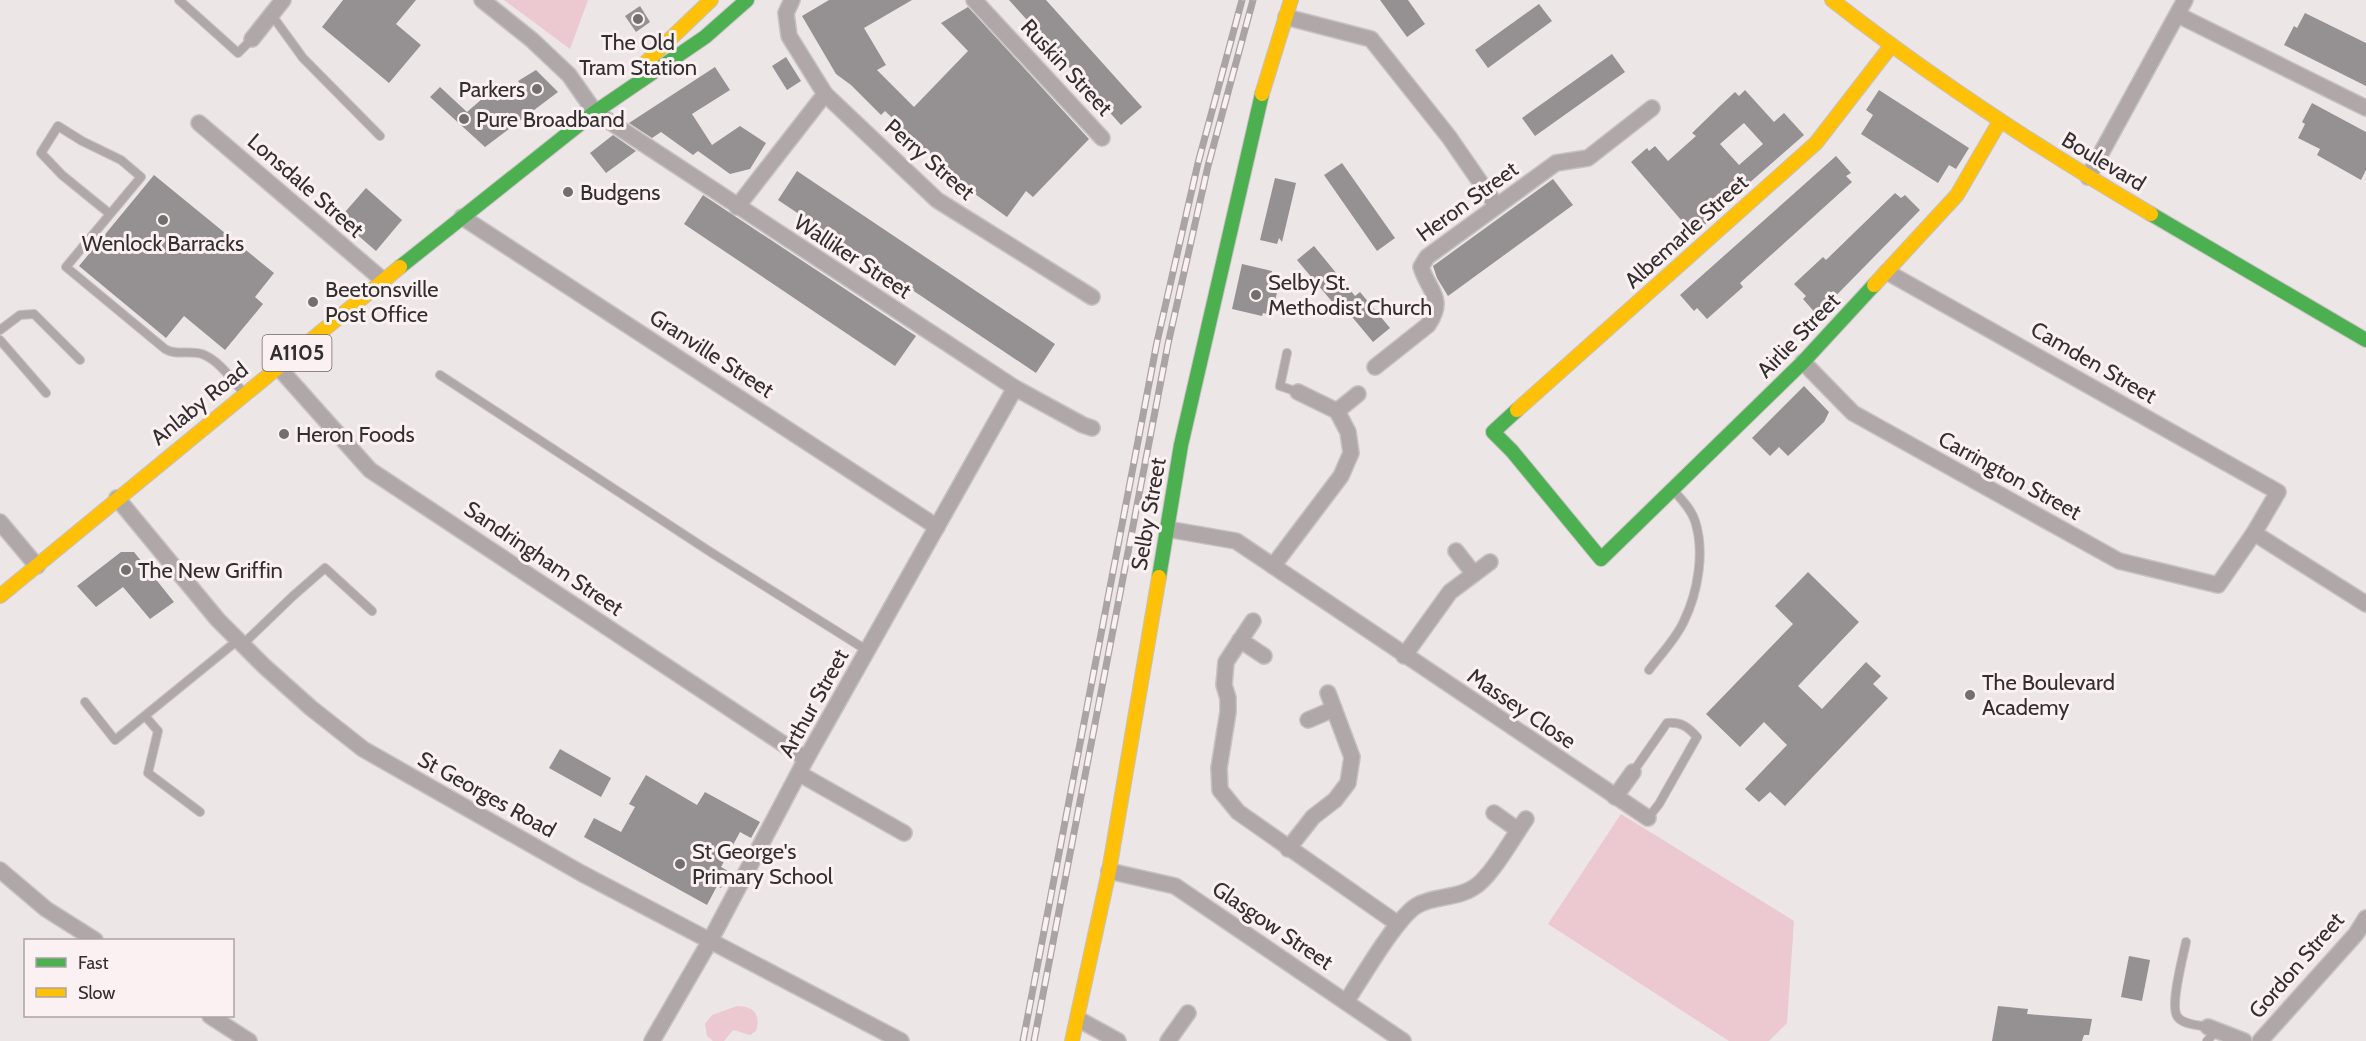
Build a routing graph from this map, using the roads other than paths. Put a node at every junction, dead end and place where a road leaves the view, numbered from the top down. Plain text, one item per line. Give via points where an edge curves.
1 (179, 0) edge
2 (283, 0) edge
3 (482, 0) edge
4 (711, 0) edge
5 (747, 0) edge
6 (974, 0) edge
7 (1291, 0) edge
8 (1832, 0) edge
9 (2185, 0) edge
10 (789, 6) edge
11 (271, 14) junction
12 (2178, 15) junction
13 (1286, 18) junction
14 (252, 39) joint
15 (1891, 46) junction
16 (825, 94) junction
17 (1652, 108) dead end
18 (2366, 108) edge
19 (595, 112) junction
20 (2000, 121) junction
21 (199, 123) dead end
22 (380, 136) dead end
23 (1102, 138) dead end
24 (2088, 177) junction
25 (1496, 205) junction
26 (737, 207) junction
27 (110, 214) junction
28 (462, 217) junction
29 (1887, 272) junction
30 (384, 281) junction
31 (1092, 297) dead end
32 (0, 330) edge
33 (0, 340) edge
34 (2366, 340) edge
35 (1287, 353) dead end
36 (80, 360) dead end
37 (1803, 362) junction
38 (1375, 367) dead end
39 (279, 368) junction
40 (440, 375) dead end
41 (1015, 388) junction
42 (1298, 392) joint
43 (46, 393) dead end
44 (246, 394) junction
45 (1359, 394) dead end
46 (1337, 411) junction
47 (1092, 428) dead end
48 (1673, 489) junction
49 (117, 498) junction
50 (0, 522) edge
51 (937, 527) junction
52 (1167, 529) junction
53 (2254, 533) junction
54 (1456, 551) dead end
55 (1601, 559) joint
56 (1490, 562) dead end
57 (36, 566) junction
58 (1273, 566) junction
59 (1474, 574) junction
60 (0, 596) edge
61 (2366, 604) edge
62 (372, 610) dead end
63 (1253, 621) dead end
64 (1240, 640) junction
65 (240, 642) junction
66 (868, 651) junction
67 (1264, 656) dead end
68 (1404, 656) junction
69 (1649, 670) dead end
70 (1328, 693) dead end
71 (85, 702) dead end
72 (1334, 709) junction
73 (145, 716) junction
74 (1308, 720) dead end
75 (807, 759) junction
76 (1633, 771) joint
77 (800, 774) junction
78 (1615, 797) junction
79 (200, 812) dead end
80 (1494, 813) dead end
81 (1648, 818) joint
82 (904, 833) dead end
83 (1288, 849) junction
84 (0, 870) edge
85 (1108, 871) junction
86 (2366, 918) edge
87 (1398, 924) junction
88 (93, 939) edge
89 (710, 941) junction
90 (2186, 942) dead end
91 (1346, 1002) junction
92 (1188, 1013) dead end
93 (212, 1017) edge
94 (1078, 1019) junction
95 (2210, 1032) edge
96 (249, 1041) edge
97 (652, 1041) edge
98 (902, 1041) edge
99 (1072, 1041) edge
100 (1118, 1041) edge
101 (1168, 1041) edge
102 (1403, 1041) edge
103 (2244, 1041) edge
104 (2260, 1041) edge

1 - 14 lane via 238,53
2 - 11 street
3 - 19 street via 569,75
4 - 19 street, Anlaby Road / A1105
5 - 19 street, Anlaby Road / A1105 via 705,37
6 - 23 street, Ruskin Street
7 - 13 street, Selby Street
8 - 15 street, Boulevard
9 - 12 street
10 - 16 street, Perry Street via 789,36
11 - 14 street
11 - 22 lane via 303,58
12 - 18 street
12 - 24 street
13 - 25 street via 1371,39 1449,137
13 - 52 street, Selby Street via 1257,116 1182,445
15 - 20 street, Boulevard
15 - 55 street, Albemarle Street via 1815,144 1493,432
16 - 26 street
16 - 31 street, Perry Street via 938,200
17 - 25 street, Heron Street via 1588,158 1556,163
19 - 26 street, Walliker Street
19 - 28 street, Anlaby Road / A1105
20 - 24 street, Boulevard
20 - 29 street, Airlie Street via 1958,195
21 - 30 street, Lonsdale Street
24 - 34 street, Boulevard
25 - 38 street, Heron Street via 1422,262 1423,273 1436,297 1434,316
26 - 41 street, Walliker Street
27 - 27 lane via 62,176 41,153 58,126 122,160 141,177
27 - 44 lane via 66,267 165,350 172,354 201,354 215,362
28 - 30 street, Anlaby Road / A1105
28 - 51 street, Granville Street
29 - 37 street, Airlie Street
29 - 53 street, Camden Street via 2278,492
30 - 39 street, Anlaby Road / A1105
32 - 36 lane via 20,315 34,314
33 - 43 lane
35 - 42 lane via 1280,386
37 - 48 street, Airlie Street
37 - 53 street, Carrington Street via 1853,414 2119,561 2218,585
39 - 44 street, Anlaby Road / A1105
39 - 75 street, Sandringham Street via 370,470
40 - 66 lane
41 - 47 street, Walliker Street
41 - 51 street, Arthur Street
42 - 46 street
44 - 49 street, Anlaby Road / A1105
45 - 46 street
46 - 58 street via 1348,432 1351,453 1341,476
48 - 55 street, Airlie Street
48 - 69 lane via 1695,521 1698,582 1683,622
49 - 57 street, Anlaby Road / A1105
49 - 65 street, St Georges Road
50 - 57 street
51 - 66 street, Arthur Street
52 - 58 street, Massey Close via 1236,541
52 - 85 street, Selby Street
53 - 61 street
54 - 59 street
56 - 59 street
57 - 60 street, Anlaby Road / A1105
58 - 68 street, Massey Close
59 - 68 street via 1450,592
62 - 65 lane via 325,568
63 - 64 street
64 - 67 street
64 - 83 street via 1226,662 1228,712 1219,768 1220,790 1238,812
65 - 73 lane
65 - 89 street, St Georges Road via 311,708 363,749
66 - 75 street, Arthur Street
68 - 78 street, Massey Close
70 - 72 street
71 - 73 lane via 115,740
72 - 74 street
72 - 83 street via 1352,757 1348,783 1335,800 1313,817
73 - 79 lane via 158,731 148,773
75 - 77 street, Arthur Street
76 - 78 street
76 - 81 lane via 1667,723 1687,726 1697,736
77 - 82 street
77 - 89 street, Arthur Street
78 - 81 street, Massey Close
80 - 87 street via 1522,825 1486,877 1474,888 1416,906
83 - 87 street
84 - 88 street via 46,909
85 - 91 street, Glasgow Street via 1175,886
85 - 94 street, Selby Street
86 - 104 street, Gordon Street
87 - 91 street
89 - 97 street, Arthur Street
89 - 98 street, St Georges Road
90 - 95 lane via 2175,1005 2177,1016
91 - 102 street, Glasgow Street
92 - 101 street
93 - 96 street
94 - 99 street, Selby Street
94 - 100 street
95 - 103 street

